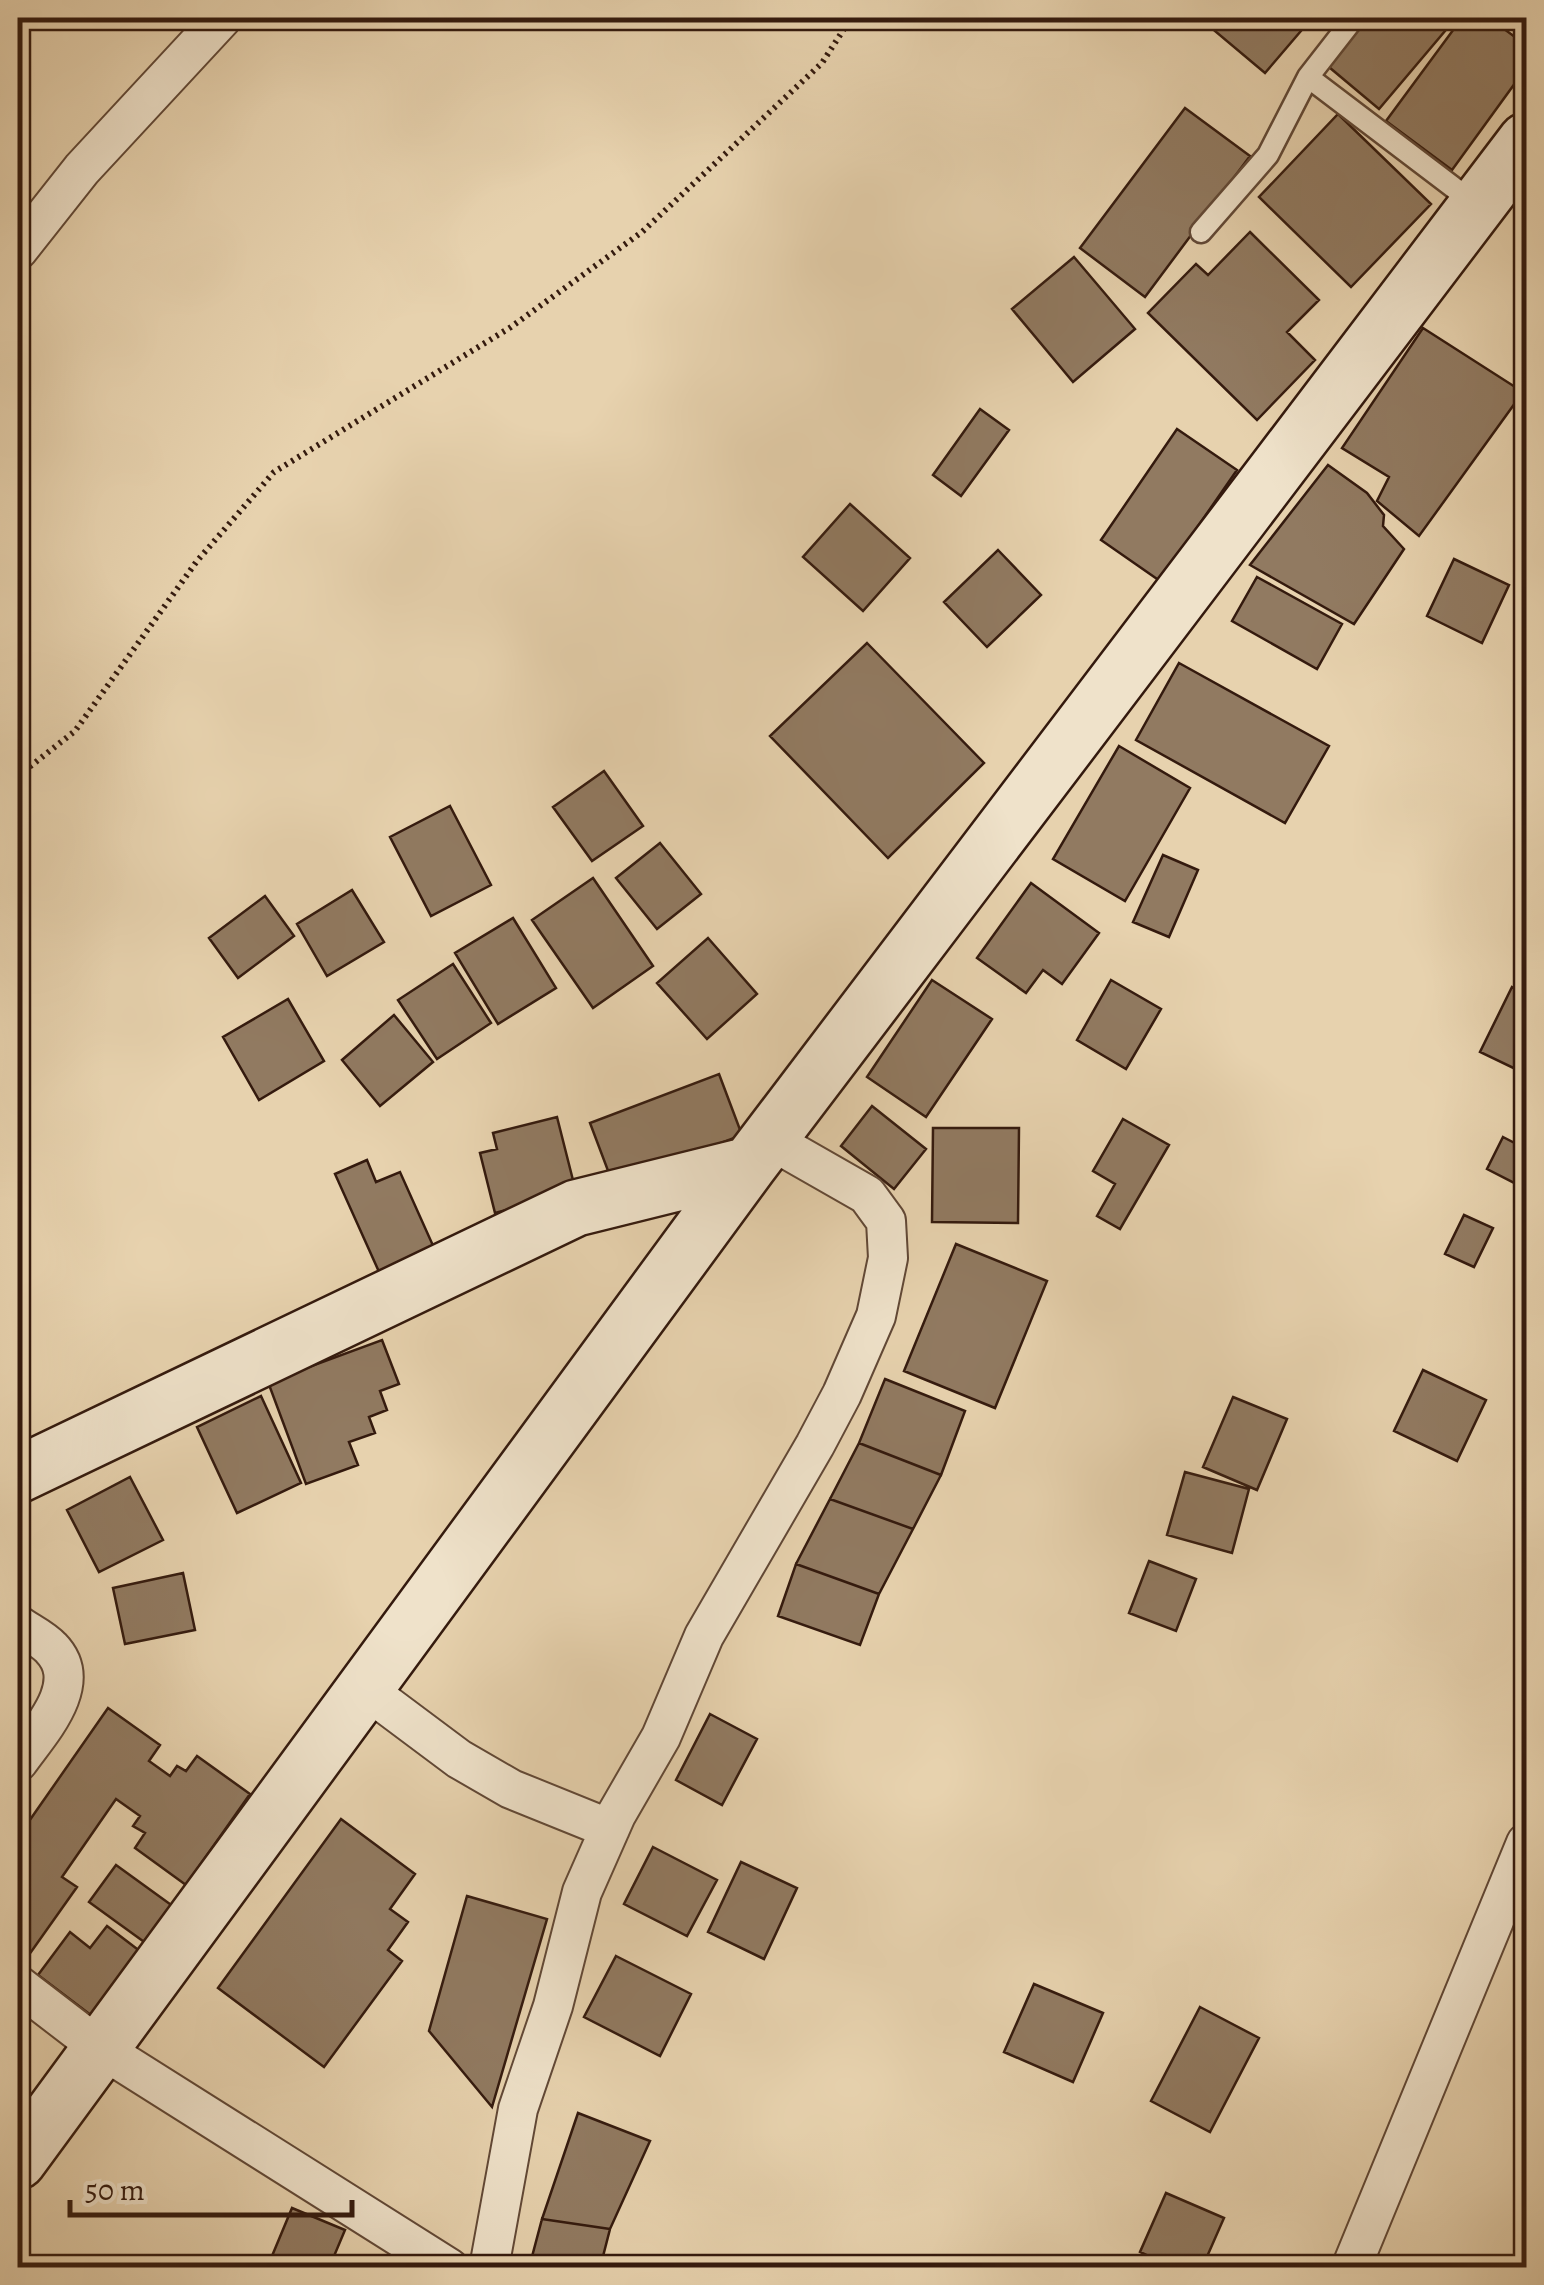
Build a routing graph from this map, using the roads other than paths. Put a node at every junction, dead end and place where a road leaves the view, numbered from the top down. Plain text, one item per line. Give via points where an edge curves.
1 (222, 18) edge
2 (1354, 18) edge
3 (1308, 77) junction
4 (1526, 141) edge
5 (1477, 206) junction
6 (1201, 232) dead end
7 (18, 250) edge
8 (759, 1152) junction
9 (18, 1475) edge
10 (18, 1625) edge
11 (364, 1688) junction
12 (18, 1762) edge
13 (610, 1829) junction
14 (1526, 1844) edge
15 (18, 1986) edge
16 (100, 2048) junction
17 (18, 2160) edge
18 (449, 2268) edge
19 (489, 2268) edge
20 (1351, 2268) edge

1 - 7 street via 82,169
2 - 3 lane
3 - 5 lane
3 - 6 lane via 1268,155
4 - 5 main road
5 - 8 main road
8 - 9 main road via 576,1208
8 - 11 main road
8 - 13 street via 867,1195 886,1221 888,1258 876,1316 824,1428 704,1636 661,1737
10 - 12 street via 51,1647 63,1686 54,1712
11 - 13 street via 460,1760
11 - 16 main road
13 - 19 street via 582,1892 518,2109
14 - 20 street
15 - 16 street
16 - 17 main road
16 - 18 street

